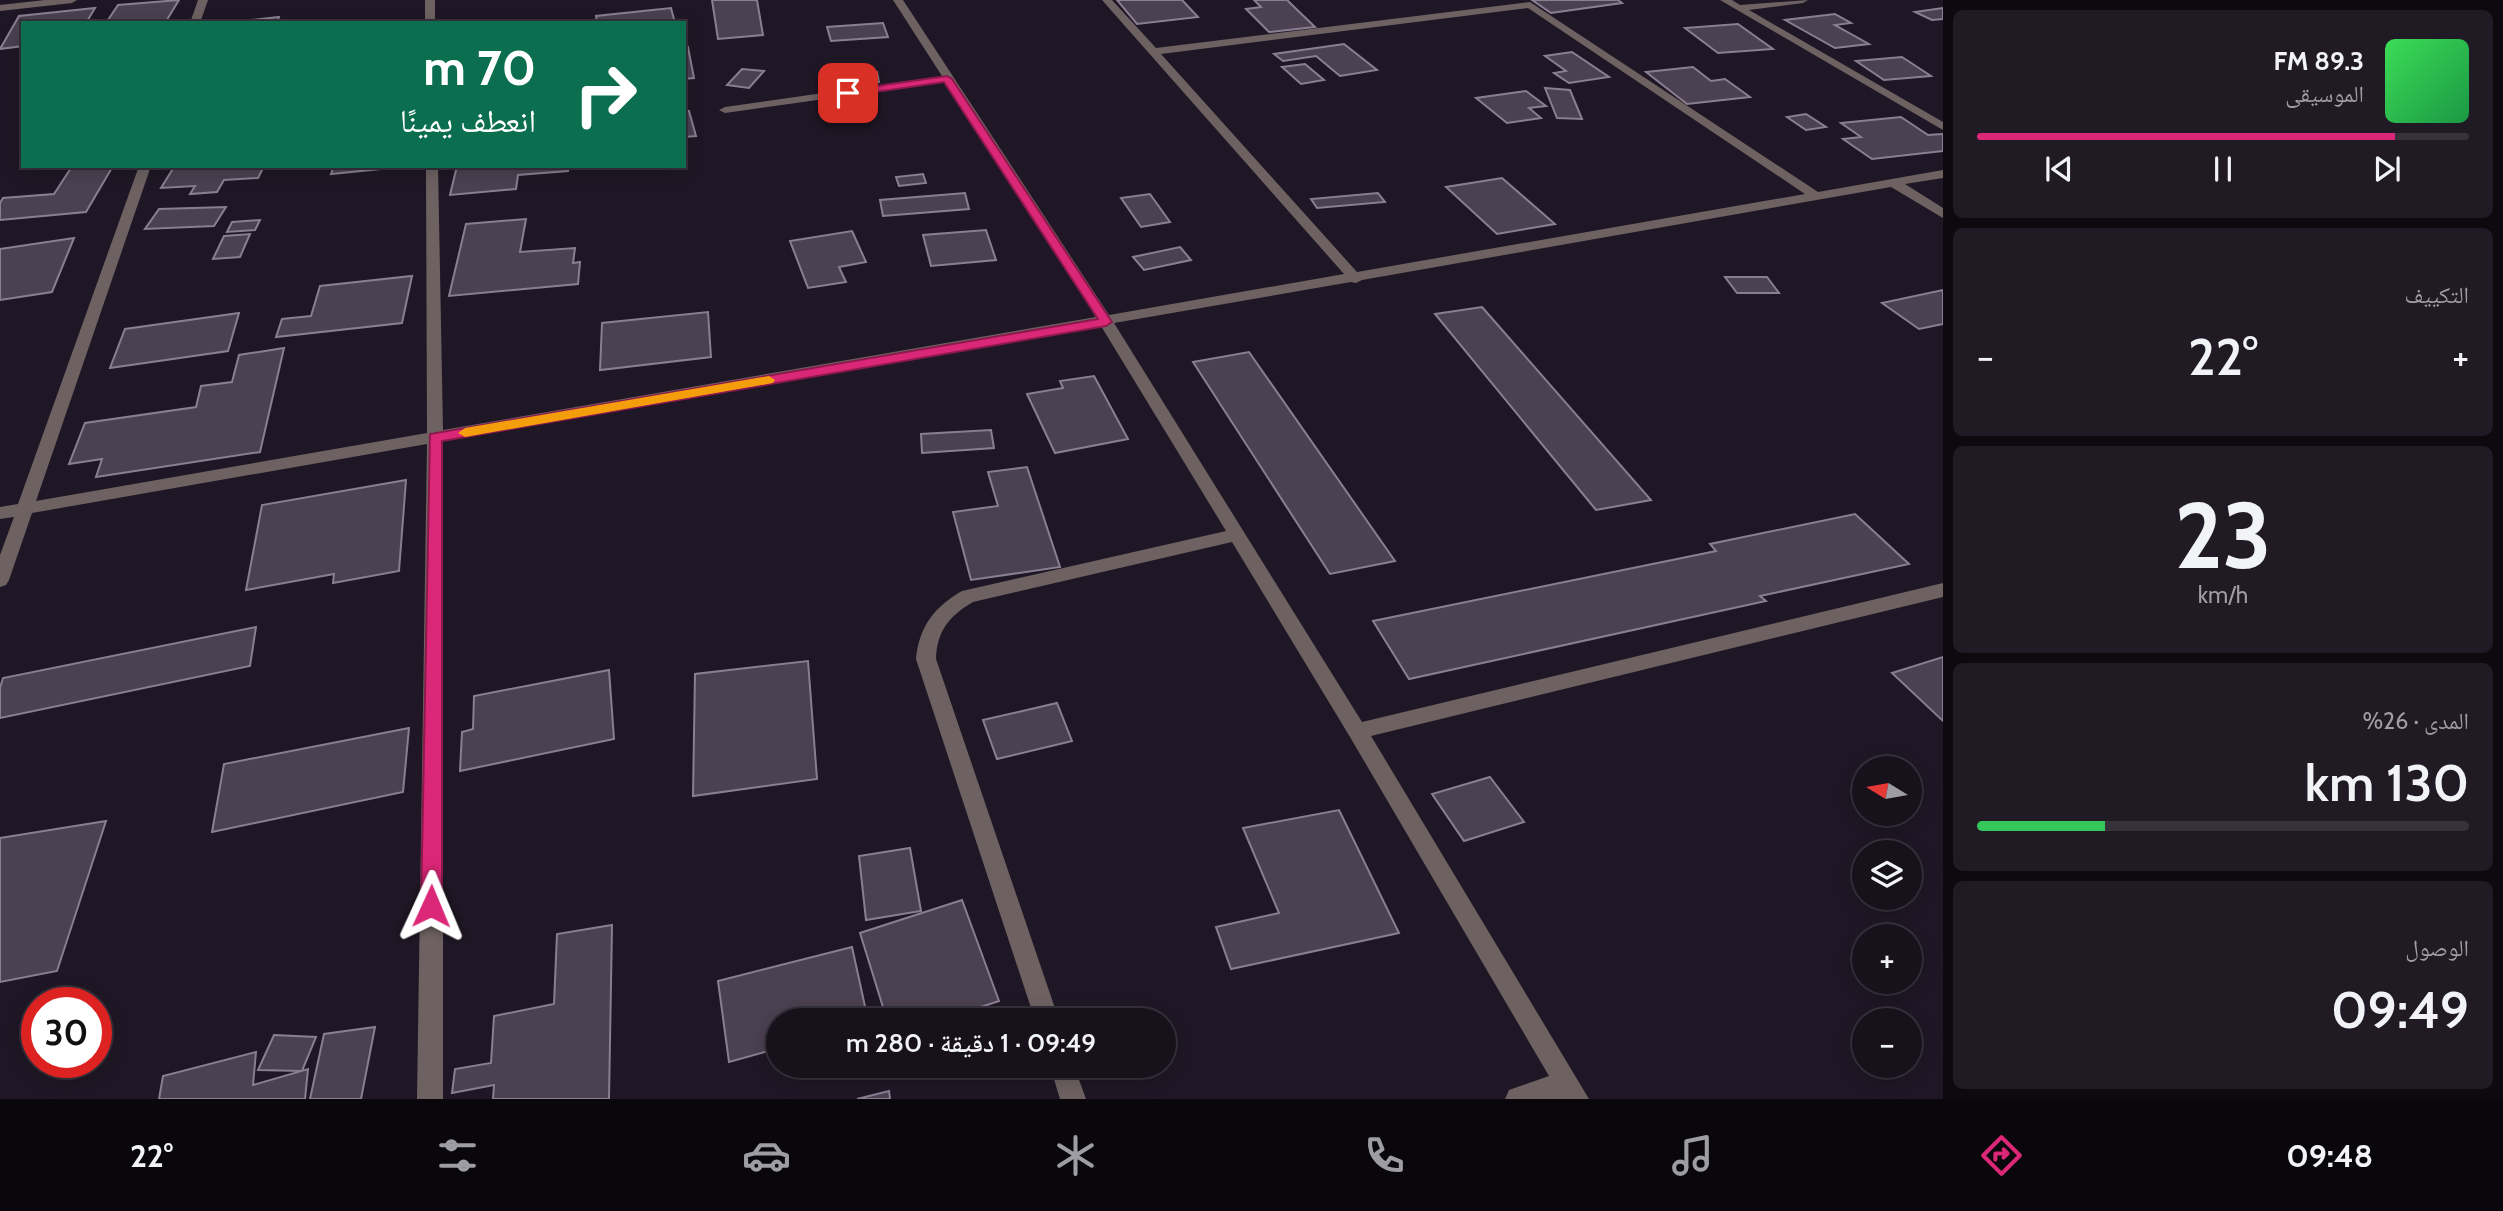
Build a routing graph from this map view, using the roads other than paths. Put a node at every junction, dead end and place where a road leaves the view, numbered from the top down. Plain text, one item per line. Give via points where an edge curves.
1 (72, 0) edge
2 (203, 0) edge
3 (430, 0) edge
4 (898, 0) edge
5 (1107, 0) edge
6 (1725, 0) edge
7 (1803, 0) edge
8 (0, 8) edge
9 (1739, 8) junction
10 (196, 21) edge
11 (430, 21) edge
12 (1153, 52) junction
13 (947, 79) junction
14 (725, 110) dead end
15 (1943, 127) edge
16 (144, 168) edge
17 (432, 168) edge
18 (1943, 174) edge
19 (1894, 183) junction
20 (1817, 197) junction
21 (1943, 214) edge
22 (1356, 278) junction
23 (1106, 322) junction
24 (435, 438) junction
25 (26, 509) junction
26 (0, 513) edge
27 (1237, 536) junction
28 (0, 580) edge
29 (1943, 590) edge
30 (1357, 731) junction
31 (1043, 1008) edge
32 (1066, 1078) edge
33 (1571, 1091) edge
34 (430, 1099) edge
35 (1073, 1099) edge
36 (1518, 1099) edge

1 - 8 street
2 - 10 street
3 - 11 street
4 - 13 street
5 - 12 street
6 - 9 street
7 - 9 street
9 - 15 street
12 - 20 street via 1530,5
12 - 22 street
13 - 14 street
13 - 23 street
16 - 25 street
17 - 24 street
18 - 19 street
19 - 20 street
19 - 21 street
20 - 22 street
22 - 23 street
23 - 24 street
23 - 27 street
24 - 25 street
24 - 34 street
25 - 26 street
25 - 28 street
27 - 30 street
27 - 31 street via 968,596 940,615 931,628 926,659
29 - 30 street
30 - 33 street
32 - 35 street
33 - 36 street

